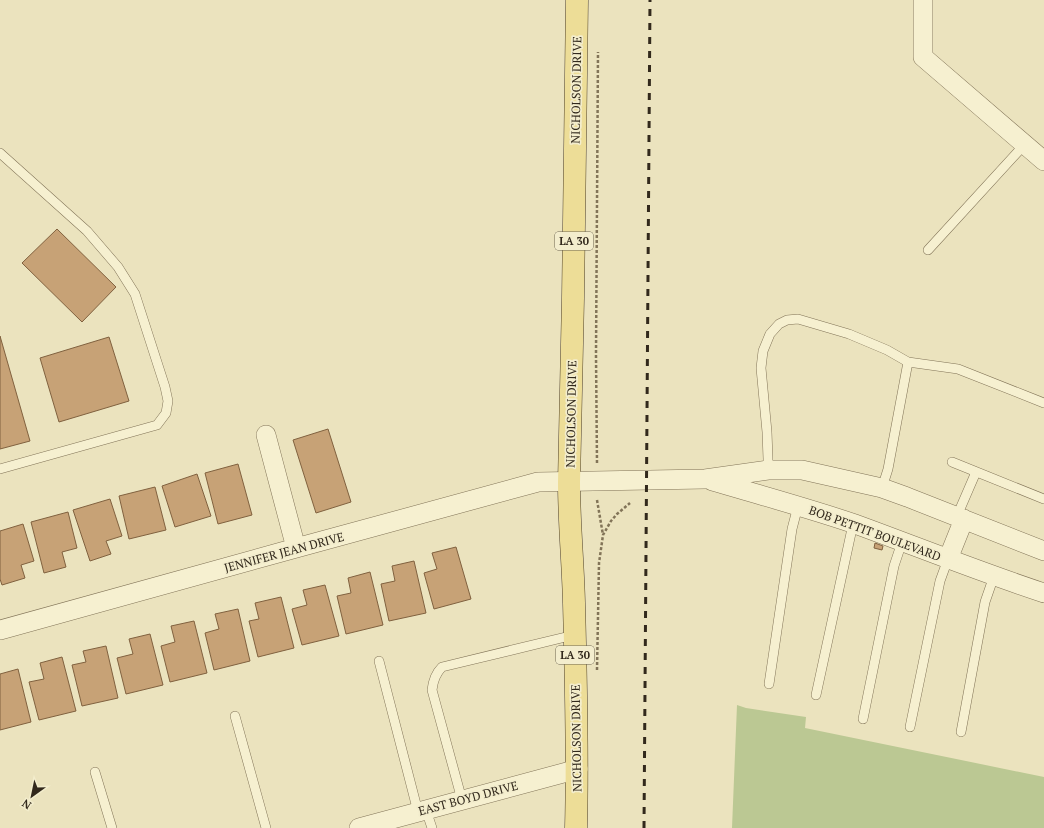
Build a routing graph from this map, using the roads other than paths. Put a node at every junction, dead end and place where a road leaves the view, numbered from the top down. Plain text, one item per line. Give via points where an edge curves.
1 (577, 0) edge
2 (923, 0) edge
3 (1024, 144) junction
4 (0, 153) edge
5 (1044, 161) edge
6 (928, 250) dead end
7 (908, 362) junction
8 (1044, 403) edge
9 (266, 435) dead end
10 (952, 462) dead end
11 (0, 469) edge
12 (768, 470) junction
13 (976, 472) junction
14 (705, 479) junction
15 (569, 482) junction
16 (882, 488) junction
17 (1044, 499) edge
18 (798, 506) junction
19 (960, 518) junction
20 (853, 524) junction
21 (902, 542) junction
22 (296, 548) junction
23 (1044, 551) edge
24 (948, 559) junction
25 (994, 576) junction
26 (1044, 593) edge
27 (0, 630) edge
28 (574, 635) junction
29 (379, 661) dead end
30 (768, 684) dead end
31 (816, 695) dead end
32 (235, 716) dead end
33 (863, 719) dead end
34 (910, 727) dead end
35 (961, 732) dead end
36 (578, 769) junction
37 (95, 772) dead end
38 (462, 800) junction
39 (422, 811) junction
40 (365, 827) edge
41 (112, 828) edge
42 (266, 828) edge
43 (432, 828) edge
44 (576, 828) edge

1 - 15 main road, NICHOLSON DRIVE / LA 30
2 - 3 street via 923,57
3 - 5 street
3 - 6 lane
4 - 11 lane via 86,231 118,267 135,294 168,401 166,413 157,425
7 - 8 lane via 958,369
7 - 12 lane via 849,334 798,319 779,324 770,334 763,351 761,368
7 - 16 lane via 888,469
9 - 22 street
10 - 13 lane
12 - 14 street, BOB PETTIT BOULEVARD
12 - 16 street, BOB PETTIT BOULEVARD via 802,470
13 - 17 lane
13 - 19 lane
14 - 15 street, BOB PETTIT BOULEVARD
14 - 18 street, BOB PETTIT BOULEVARD
15 - 22 street, JENNIFER JEAN DRIVE via 538,482
15 - 28 main road, NICHOLSON DRIVE / LA 30
16 - 19 street, BOB PETTIT BOULEVARD
18 - 20 street, BOB PETTIT BOULEVARD
18 - 30 lane via 792,529
19 - 23 street, BOB PETTIT BOULEVARD
19 - 24 street
20 - 21 street, BOB PETTIT BOULEVARD
20 - 31 lane
21 - 24 street, BOB PETTIT BOULEVARD
21 - 33 lane via 894,566
22 - 27 street, JENNIFER JEAN DRIVE
24 - 25 street, BOB PETTIT BOULEVARD
24 - 34 lane via 940,581
25 - 26 street, BOB PETTIT BOULEVARD
25 - 35 lane via 986,602
28 - 36 main road, NICHOLSON DRIVE / LA 30
28 - 38 lane via 442,667 436,673 432,690
29 - 39 lane
32 - 42 lane
36 - 38 street, EAST BOYD DRIVE
36 - 44 main road, NICHOLSON DRIVE / LA 30
37 - 41 lane
38 - 39 street, EAST BOYD DRIVE
39 - 40 street, EAST BOYD DRIVE
39 - 43 lane

